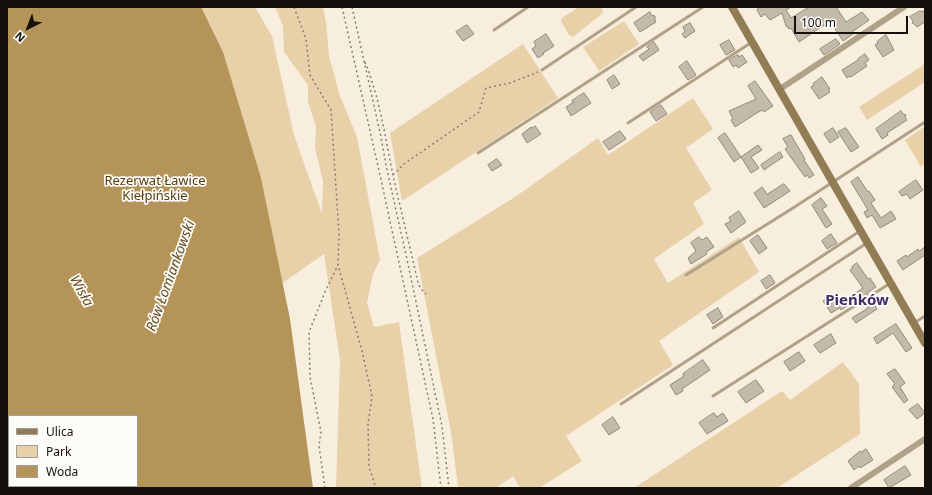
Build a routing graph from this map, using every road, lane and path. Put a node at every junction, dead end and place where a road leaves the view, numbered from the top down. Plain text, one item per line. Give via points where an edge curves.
1 (294, 7) edge
2 (342, 7) edge
3 (352, 7) edge
4 (528, 7) edge
5 (636, 7) edge
6 (703, 7) edge
7 (732, 7) edge
8 (904, 7) edge
9 (494, 30) dead end
10 (753, 41) junction
11 (363, 57) junction
12 (542, 70) joint
13 (780, 89) junction
14 (925, 122) edge
15 (628, 123) dead end
16 (478, 153) dead end
17 (393, 174) junction
18 (833, 182) junction
19 (860, 230) junction
20 (867, 242) junction
21 (338, 265) junction
22 (686, 275) dead end
23 (890, 283) junction
24 (426, 294) dead end
25 (925, 316) edge
26 (914, 323) junction
27 (713, 328) dead end
28 (925, 343) edge
29 (713, 396) dead end
30 (620, 404) dead end
31 (925, 439) edge
32 (325, 488) edge
33 (376, 488) edge
34 (441, 488) edge
35 (449, 488) edge
36 (851, 488) edge

1 - 21 path via 306,39 310,75 331,110 339,234
2 - 34 path via 433,419
3 - 11 path
4 - 9 lane
5 - 12 lane
6 - 16 lane
7 - 10 street
8 - 13 street
10 - 13 street
10 - 15 lane
11 - 17 path via 379,104
11 - 35 path via 432,375 442,426
12 - 17 path via 510,84 486,88 479,112
13 - 18 street
14 - 18 lane
17 - 24 path via 418,283
18 - 19 street
18 - 22 lane
19 - 20 street
19 - 27 lane
20 - 23 street
20 - 30 lane
21 - 32 path via 309,332 310,378 320,432 319,446
21 - 33 path via 372,396 368,424 369,467
23 - 26 street
23 - 29 lane
25 - 26 lane
26 - 28 street
31 - 36 street

